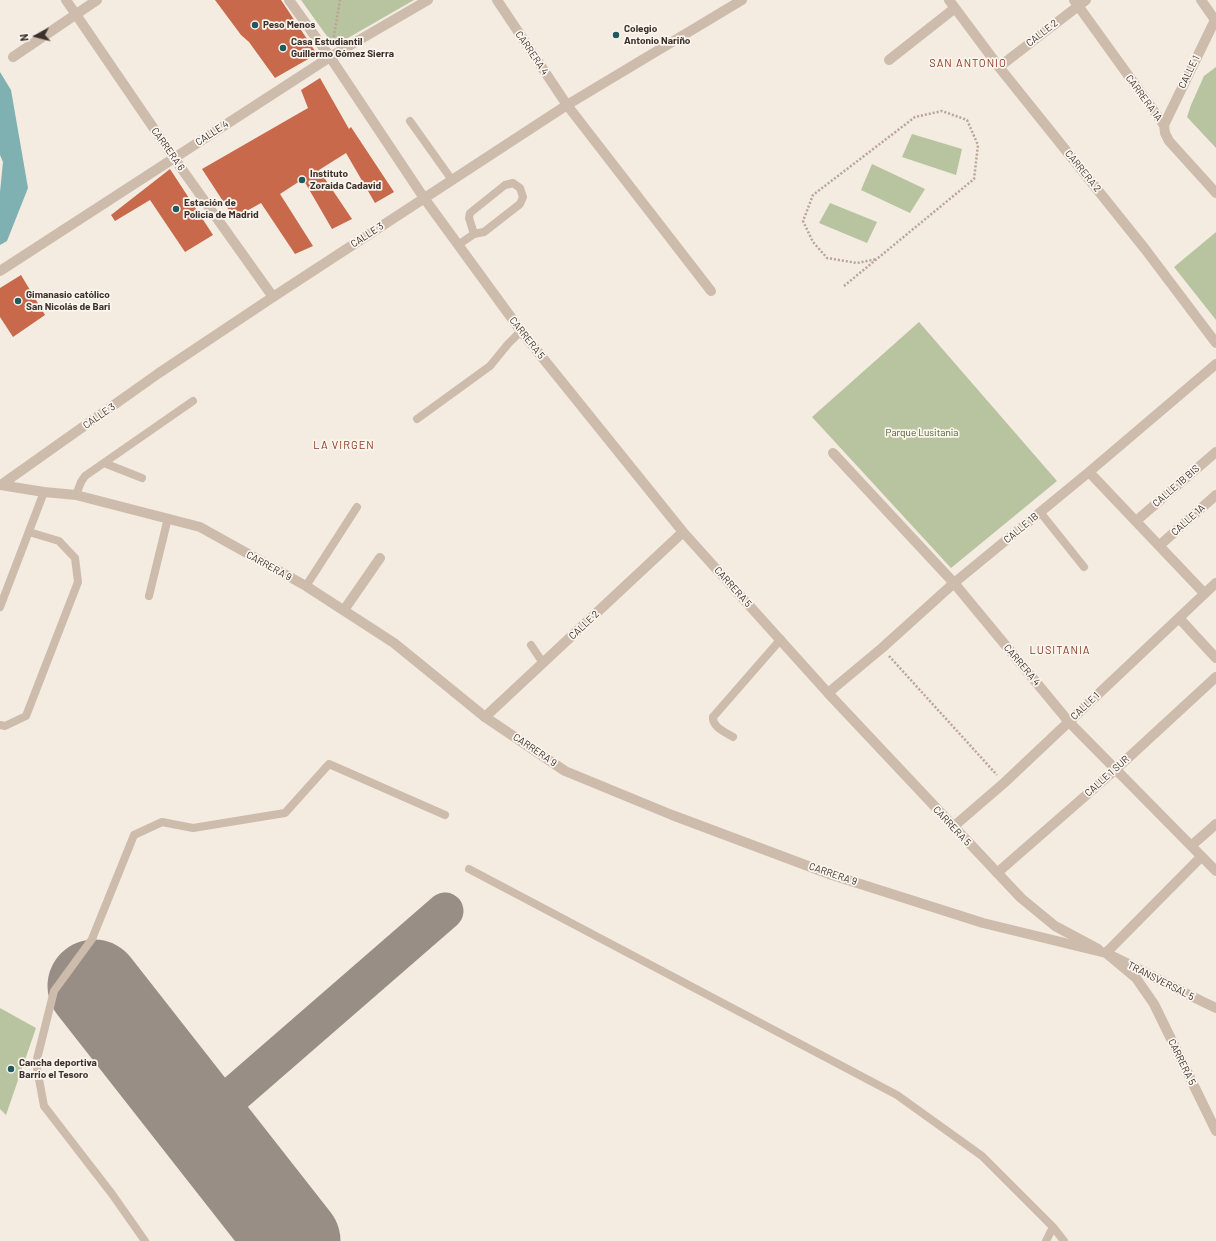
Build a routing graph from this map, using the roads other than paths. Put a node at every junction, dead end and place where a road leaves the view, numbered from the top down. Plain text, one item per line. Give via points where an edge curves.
1 (66, 0) edge
2 (97, 0) edge
3 (289, 0) edge
4 (428, 0) edge
5 (498, 0) edge
6 (742, 0) edge
7 (1201, 0) edge
8 (1079, 2) edge
9 (952, 4) edge
10 (76, 14) junction
11 (1216, 21) edge
12 (13, 56) dead end
13 (330, 57) junction
14 (889, 60) dead end
15 (999, 67) junction
16 (567, 105) junction
17 (410, 121) dead end
18 (1164, 125) junction
19 (174, 158) junction
20 (452, 180) junction
21 (1216, 193) edge
22 (424, 198) junction
23 (474, 234) junction
24 (458, 245) junction
25 (0, 271) edge
26 (711, 291) dead end
27 (273, 297) junction
28 (521, 331) junction
29 (1216, 343) edge
30 (1216, 364) edge
31 (193, 401) dead end
32 (417, 419) dead end
33 (1216, 452) edge
34 (833, 453) dead end
35 (104, 463) junction
36 (1089, 472) junction
37 (142, 478) dead end
38 (1, 485) edge
39 (44, 492) junction
40 (76, 495) junction
41 (1216, 495) edge
42 (357, 507) dead end
43 (1040, 512) junction
44 (168, 518) junction
45 (1136, 521) junction
46 (29, 532) junction
47 (683, 532) junction
48 (1160, 545) junction
49 (380, 558) dead end
50 (1084, 566) dead end
51 (1216, 583) edge
52 (954, 584) junction
53 (306, 586) junction
54 (1204, 593) junction
55 (149, 596) dead end
56 (0, 607) edge
57 (344, 610) junction
58 (1179, 618) junction
59 (781, 639) junction
60 (531, 645) dead end
61 (1216, 658) edge
62 (543, 663) junction
63 (1216, 677) edge
64 (828, 693) junction
65 (485, 717) junction
66 (1069, 722) junction
67 (0, 725) edge
68 (733, 737) dead end
69 (1115, 770) junction
70 (445, 815) dead end
71 (1216, 824) edge
72 (953, 827) junction
73 (1191, 846) junction
74 (1200, 857) junction
75 (469, 869) dead end
76 (1216, 871) edge
77 (997, 873) junction
78 (1106, 954) junction
79 (1216, 1008) edge
80 (1216, 1131) edge
81 (1053, 1227) junction
82 (144, 1241) edge
83 (1046, 1241) edge
84 (1064, 1241) edge

1 - 10 street, CARRERA 6
2 - 10 street
3 - 13 street, CARRERA 5
4 - 13 street, CALLE 4
5 - 16 street, CARRERA 4
6 - 16 street, CALLE 3
7 - 11 street
8 - 15 street, CALLE 2
8 - 18 street, CARRERA 1A
9 - 14 street
9 - 15 street, CARRERA 2
10 - 12 street
10 - 19 street, CARRERA 6
11 - 18 street, CALLE 1
13 - 19 street, CALLE 4
13 - 22 street, CARRERA 5
15 - 29 street, CARRERA 2 via 1145,249
16 - 20 street, CALLE 3
16 - 26 street, CARRERA 4
17 - 20 lane
18 - 21 street, CARRERA 1A via 1169,141
19 - 25 street, CALLE 4
19 - 27 street, CARRERA 6
20 - 22 street, CALLE 3
22 - 24 street, CARRERA 5
22 - 27 street, CALLE 3
23 - 23 lane via 484,232 520,204 523,197 520,188 513,183 505,185 470,213
23 - 24 lane
24 - 28 street, CARRERA 5
27 - 38 street, CALLE 3
28 - 32 lane via 490,366
28 - 47 street, CARRERA 5
30 - 36 street, CALLE 1B
31 - 35 lane
33 - 45 street, CALLE 1B BIS
34 - 52 street, CARRERA 4
35 - 37 lane
35 - 40 lane via 85,476
36 - 43 street, CALLE 1B
36 - 45 street
38 - 39 street, CARRERA 9
39 - 40 street, CARRERA 9
39 - 46 lane
40 - 44 street, CARRERA 9
41 - 48 street, CALLE 1A
42 - 53 lane
43 - 50 lane
43 - 52 street, CALLE 1B
44 - 53 street, CARRERA 9 via 200,528
44 - 55 lane
45 - 48 street
46 - 56 lane
46 - 67 lane via 59,541 75,558 78,582 26,716 5,726
47 - 59 street, CARRERA 5
47 - 62 street, CALLE 2
48 - 54 street
49 - 57 street
51 - 54 street, CALLE 1
52 - 64 street, CALLE 1B
52 - 66 street, CARRERA 4
53 - 57 street, CARRERA 9
54 - 58 street, CALLE 1
57 - 65 street, CARRERA 9 via 394,643
58 - 61 street
58 - 66 street, CALLE 1
59 - 64 street, CARRERA 5
59 - 68 lane via 713,717 715,726
60 - 62 lane
62 - 65 street, CALLE 2
63 - 69 street, CALLE 1 SUR
64 - 72 street, CARRERA 5
65 - 78 street, CARRERA 9 via 566,771 679,818 832,875 975,921
66 - 69 street, CARRERA 4
66 - 72 street, CALLE 1
69 - 73 street, CARRERA 4
69 - 77 street, CALLE 1 SUR
70 - 82 lane via 329,764 284,814 193,828 162,822 134,835 92,939 54,991 36,1063 44,1106 112,1194
71 - 73 street
72 - 77 street, CARRERA 5
73 - 74 street, CARRERA 4
74 - 76 street, CARRERA 4
74 - 78 street
75 - 81 lane via 897,1095 982,1156
77 - 78 street, CARRERA 5 via 1021,898 1055,926
78 - 79 street, TRANSVERSAL 5
78 - 80 street, CARRERA 5 via 1136,978 1154,1004
81 - 83 lane
81 - 84 lane

